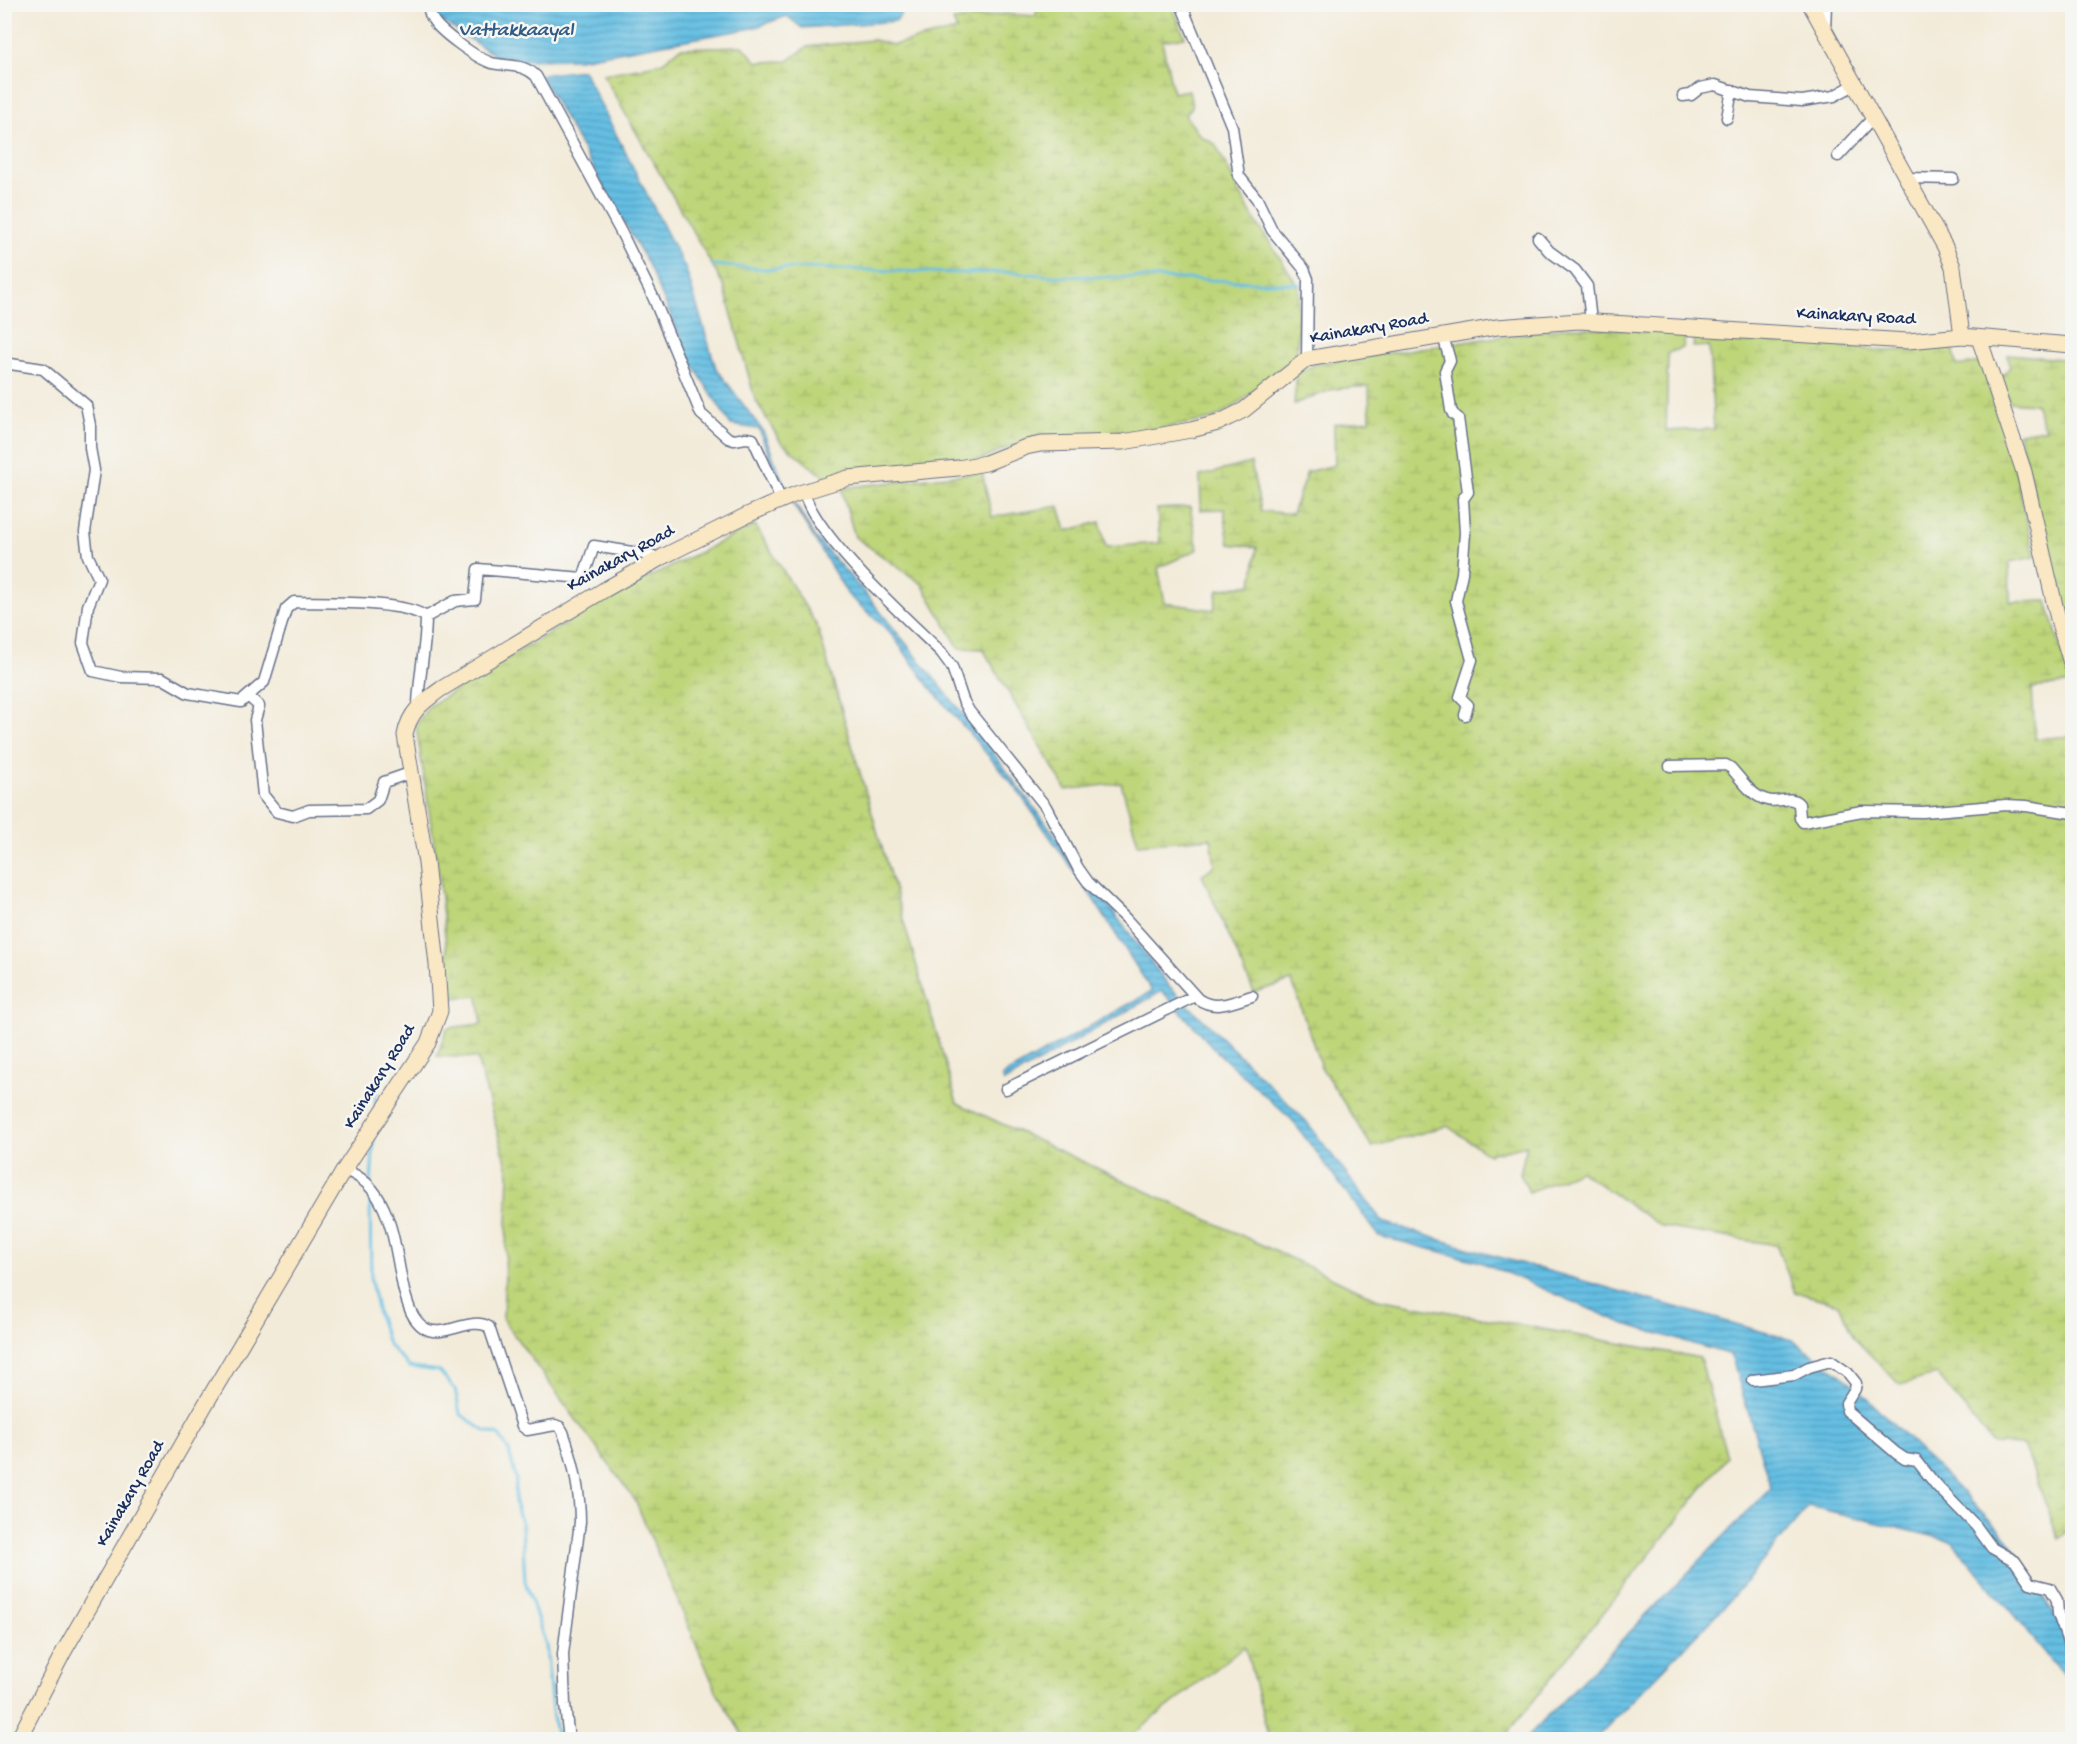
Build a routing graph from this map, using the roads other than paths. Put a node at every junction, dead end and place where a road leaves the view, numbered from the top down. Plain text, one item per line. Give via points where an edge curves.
1 (429, 4) edge
2 (1181, 4) edge
3 (1810, 4) edge
4 (1826, 4) edge
5 (1826, 34) junction
6 (1854, 85) junction
7 (1732, 90) junction
8 (1683, 96) dead end
9 (1726, 118) dead end
10 (1873, 118) junction
11 (1838, 156) dead end
12 (1907, 178) junction
13 (1953, 179) dead end
14 (1538, 238) dead end
15 (1591, 321) junction
16 (1443, 336) junction
17 (1962, 336) junction
18 (1980, 338) junction
19 (2073, 345) edge
20 (1307, 358) junction
21 (4, 363) edge
22 (791, 497) junction
23 (660, 559) junction
24 (426, 617) junction
25 (2073, 666) edge
26 (248, 696) junction
27 (418, 705) junction
28 (1466, 715) dead end
29 (1670, 766) dead end
30 (410, 773) junction
31 (2073, 813) edge
32 (1195, 996) junction
33 (1252, 996) dead end
34 (1006, 1089) dead end
35 (345, 1168) junction
36 (1753, 1380) dead end
37 (2073, 1653) edge
38 (18, 1740) edge
39 (569, 1740) edge

1 - 22 street via 435,23 472,53 491,63 527,68 536,76 650,290 701,414 728,438 753,439
2 - 20 street via 1232,127 1239,176 1308,279
3 - 5 main road
4 - 5 street
5 - 6 main road
6 - 7 street via 1834,96 1802,101 1750,97
6 - 10 main road
7 - 8 street via 1710,85
7 - 9 street
10 - 11 street
10 - 12 main road
12 - 13 street
12 - 17 main road via 1953,267
14 - 15 street via 1575,270 1587,286
15 - 16 main road, Kainakary Road via 1538,323
15 - 17 main road, Kainakary Road via 1908,342
16 - 20 main road, Kainakary Road
16 - 28 street via 1450,361 1445,371 1452,413 1458,420 1468,492 1462,499 1465,533 1456,601 1472,660 1460,697 1468,705
17 - 18 main road, Kainakary Road
18 - 19 main road, Kainakary Road
18 - 25 main road via 2024,472 2059,623
20 - 22 main road, Kainakary Road via 1244,410 1218,423 1123,442 1041,444 986,463 848,478
21 - 26 street via 43,369 86,405 94,470 85,532 88,556 99,579 88,606 83,643 93,671 121,677 162,678 188,693 241,702
22 - 23 main road, Kainakary Road
22 - 32 street via 810,509 851,561 941,652 952,667 969,711 1046,807 1088,882
23 - 24 street via 594,546 583,578 478,569 475,599 455,601
23 - 27 main road, Kainakary Road
24 - 26 street via 417,610 294,603 286,609 264,682
24 - 27 street
26 - 30 street via 259,706 255,720 263,795 277,812 293,816 309,810 366,809 378,800 384,782
27 - 30 main road, Kainakary Road via 405,735
29 - 31 street via 1726,765 1767,801 1796,800 1800,821 1805,822 1862,811 1923,812 2006,805
30 - 35 main road, Kainakary Road via 426,863 440,1011 428,1043
32 - 33 street via 1214,1006
32 - 34 street
35 - 38 main road, Kainakary Road via 106,1577
35 - 39 street via 374,1192 385,1210 412,1315 431,1330 480,1324 489,1327 522,1426 527,1430 558,1426 563,1432 576,1469 580,1505 563,1654
36 - 37 street via 1794,1375 1831,1361 1848,1372 1856,1383 1846,1403 1847,1411 1896,1453 1917,1461 1992,1548 2015,1561 2030,1583 2050,1588

